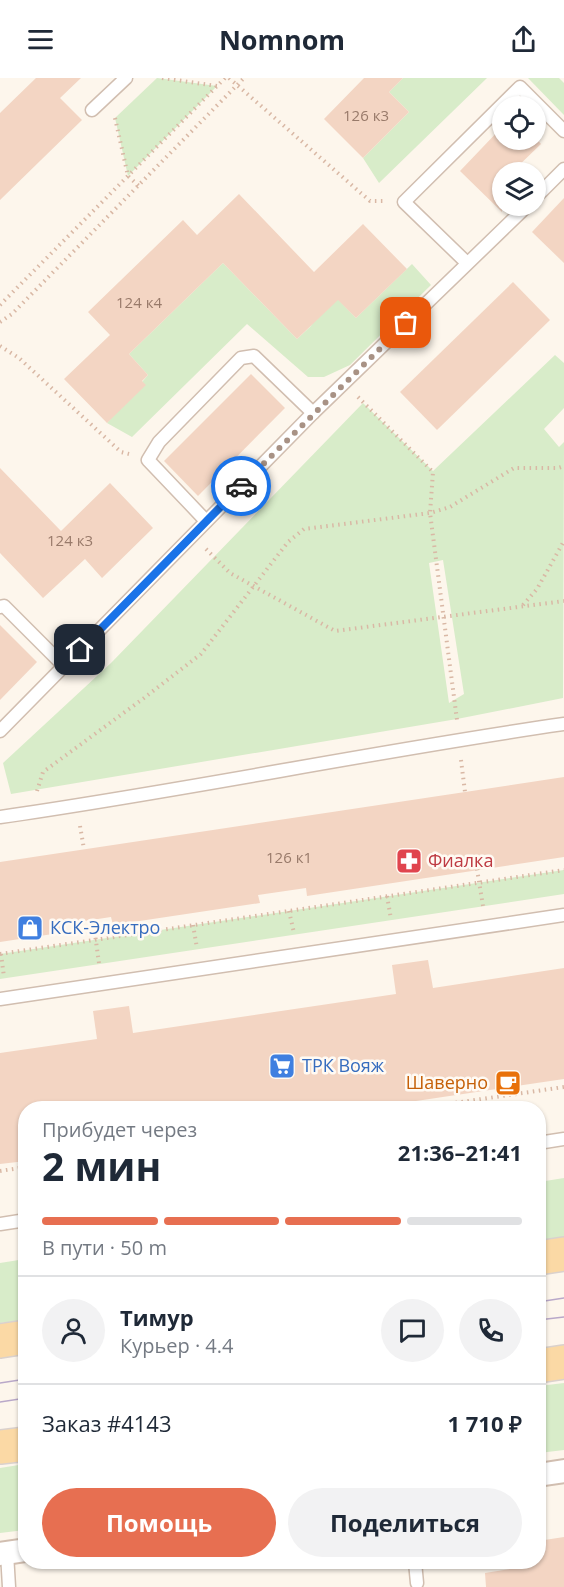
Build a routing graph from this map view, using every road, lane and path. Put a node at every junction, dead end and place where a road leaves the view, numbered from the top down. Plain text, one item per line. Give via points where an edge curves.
1 (126, 78) edge
2 (162, 78) edge
3 (227, 78) edge
4 (244, 78) edge
5 (237, 85) junction
6 (217, 86) junction
7 (109, 94) junction
8 (92, 110) dead end
9 (564, 131) edge
10 (564, 169) edge
11 (129, 176) junction
12 (138, 186) junction
13 (546, 187) edge
14 (404, 202) junction
15 (516, 216) edge
16 (467, 263) junction
17 (0, 305) edge
18 (0, 322) edge
19 (0, 346) edge
20 (346, 383) junction
21 (313, 413) junction
22 (148, 460) junction
23 (564, 466) edge
24 (430, 513) junction
25 (206, 521) junction
26 (192, 536) junction
27 (564, 541) edge
28 (253, 585) junction
29 (564, 601) edge
30 (522, 606) junction
31 (0, 607) edge
32 (444, 616) junction
33 (63, 666) junction
34 (564, 724) edge
35 (0, 731) edge
36 (458, 739) junction
37 (465, 792) dead end
38 (30, 813) junction
39 (0, 817) edge
40 (476, 862) dead end
41 (564, 870) edge
42 (479, 882) junction
43 (387, 896) junction
44 (483, 906) dead end
45 (289, 911) junction
46 (564, 915) edge
47 (93, 920) dead end
48 (391, 920) dead end
49 (194, 925) junction
50 (294, 935) dead end
51 (96, 940) junction
52 (197, 949) dead end
53 (0, 954) edge
54 (99, 964) dead end
55 (4, 978) dead end
56 (0, 999) edge
57 (564, 1087) edge
58 (468, 1101) edge
59 (564, 1139) edge
60 (546, 1142) edge
61 (18, 1168) edge
62 (0, 1171) edge
63 (18, 1221) edge
64 (0, 1224) edge
65 (564, 1254) edge
66 (546, 1257) edge
67 (18, 1338) edge
68 (0, 1341) edge
69 (564, 1362) edge
70 (546, 1365) edge
71 (18, 1445) edge
72 (0, 1448) edge
73 (564, 1471) edge
74 (546, 1474) edge
75 (11, 1552) edge
76 (416, 1569) edge
77 (417, 1583) dead end
78 (9, 1587) edge

1 - 7 lane
2 - 6 path
3 - 5 path
3 - 6 path
4 - 5 path
5 - 12 path
5 - 14 path via 370,201
6 - 11 path
7 - 8 lane
7 - 11 path
9 - 14 lane via 520,87
10 - 13 lane
11 - 12 path
11 - 17 path
12 - 18 path
14 - 16 lane
15 - 16 lane
16 - 20 lane
19 - 22 path via 19,358 121,452
20 - 21 lane
20 - 24 path via 433,471
21 - 22 lane via 254,356 241,358 159,442
21 - 25 lane
22 - 25 lane
23 - 24 path via 514,468 450,507
24 - 28 path via 304,530 288,542
24 - 32 path
25 - 26 lane
26 - 28 path via 230,573
26 - 33 lane
27 - 30 path via 537,589
28 - 32 path via 335,630
28 - 38 path via 201,654 43,772
29 - 30 path
30 - 32 path
31 - 33 lane via 4,606
32 - 36 path via 458,712
33 - 35 lane
34 - 36 lane
36 - 37 path
36 - 38 lane
38 - 39 lane
40 - 42 path
41 - 42 path
42 - 43 path
42 - 44 path
43 - 45 path
43 - 48 path
45 - 49 path
45 - 50 path
46 - 56 lane
47 - 51 path
49 - 51 path
49 - 52 path
51 - 53 path
51 - 54 path
53 - 55 path
57 - 58 path
59 - 60 lane
61 - 62 path
63 - 64 lane
65 - 66 main road
67 - 68 main road
69 - 70 main road
71 - 72 main road
73 - 74 street
75 - 78 lane
76 - 77 lane

